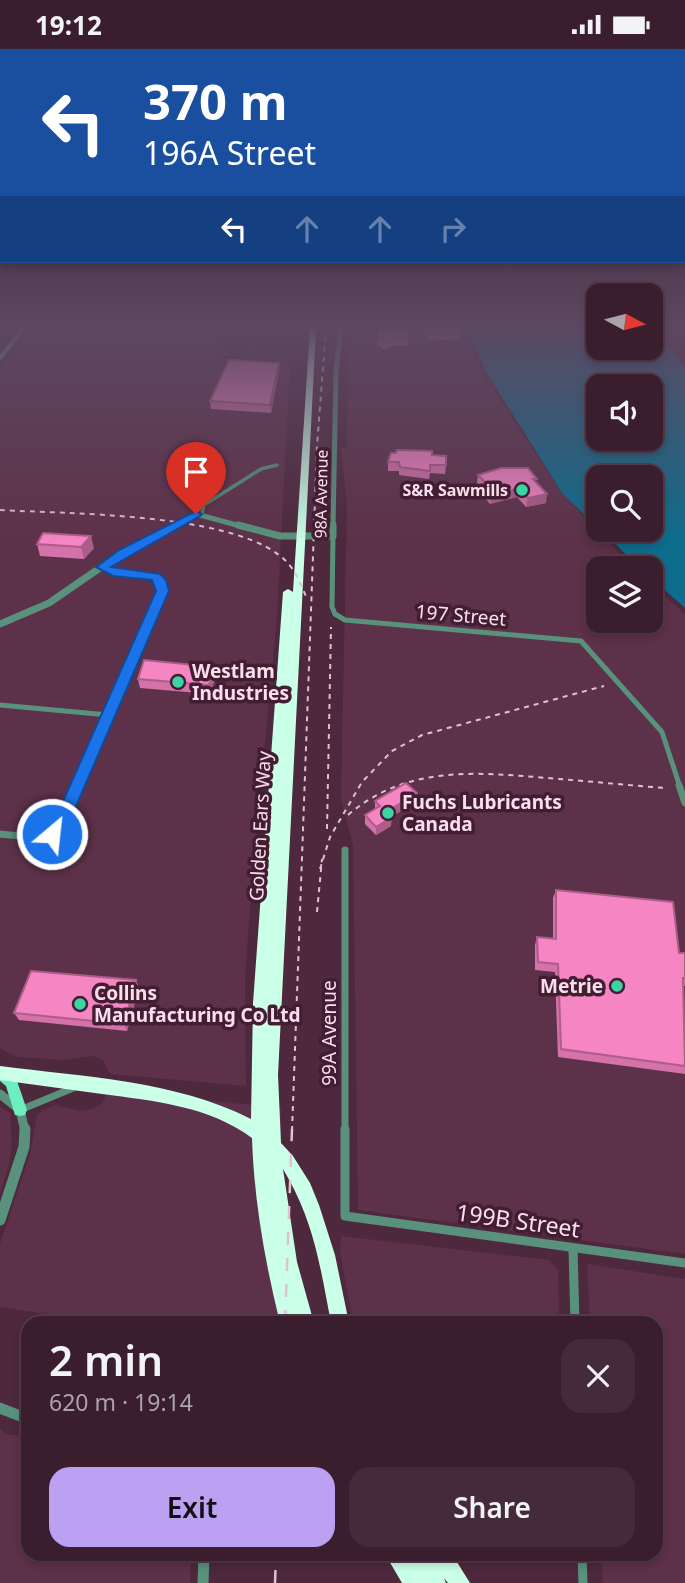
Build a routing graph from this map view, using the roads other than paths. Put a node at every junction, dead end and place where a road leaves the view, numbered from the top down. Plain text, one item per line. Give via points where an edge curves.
1 (302, 400) edge
2 (307, 400) edge
3 (335, 400) edge
4 (277, 465) dead end
5 (297, 507) junction
6 (202, 513) junction
7 (333, 537) junction
8 (102, 567) junction
9 (339, 617) joint
10 (0, 624) edge
11 (0, 705) edge
12 (108, 715) junction
13 (685, 803) edge
14 (0, 834) edge
15 (345, 850) dead end
16 (264, 1040) junction
17 (0, 1073) edge
18 (86, 1083) dead end
19 (0, 1094) edge
20 (20, 1110) junction
21 (345, 1216) joint
22 (0, 1220) edge
23 (573, 1248) junction
24 (685, 1263) edge
25 (287, 1316) edge
26 (303, 1316) edge
27 (339, 1316) edge
28 (575, 1316) edge
29 (0, 1408) edge
30 (21, 1416) edge
31 (204, 1561) edge
32 (400, 1561) edge
33 (422, 1561) edge
34 (445, 1561) edge
35 (582, 1561) edge
36 (203, 1583) edge
37 (414, 1583) edge
38 (436, 1583) edge
39 (460, 1583) edge
40 (583, 1583) edge

1 - 5 highway, Golden Ears Way
2 - 5 highway, Golden Ears Way
3 - 7 street, 98A Avenue
4 - 6 street via 261,469 204,505
5 - 16 highway, Golden Ears Way
6 - 7 street via 272,534
6 - 8 street
7 - 9 street, 98A Avenue via 331,607
8 - 10 street via 49,603
8 - 12 street via 156,577 162,591
9 - 13 street, 197 Street via 360,623 581,641 662,732
11 - 12 street
12 - 14 street via 59,827 38,838
15 - 21 street, 99A Avenue
16 - 25 highway, Golden Ears Way via 257,1112 262,1191
16 - 26 highway, Golden Ears Way via 275,1180
17 - 20 main road via 10,1082
17 - 27 highway via 192,1100 226,1112 257,1131 291,1167 310,1203
18 - 20 street
19 - 20 street
20 - 22 street via 25,1123 24,1147
21 - 23 street, 199B Street
23 - 24 street, 199B Street
23 - 28 street
29 - 30 street
31 - 36 street
32 - 37 highway
33 - 38 highway
34 - 39 highway
35 - 40 street

